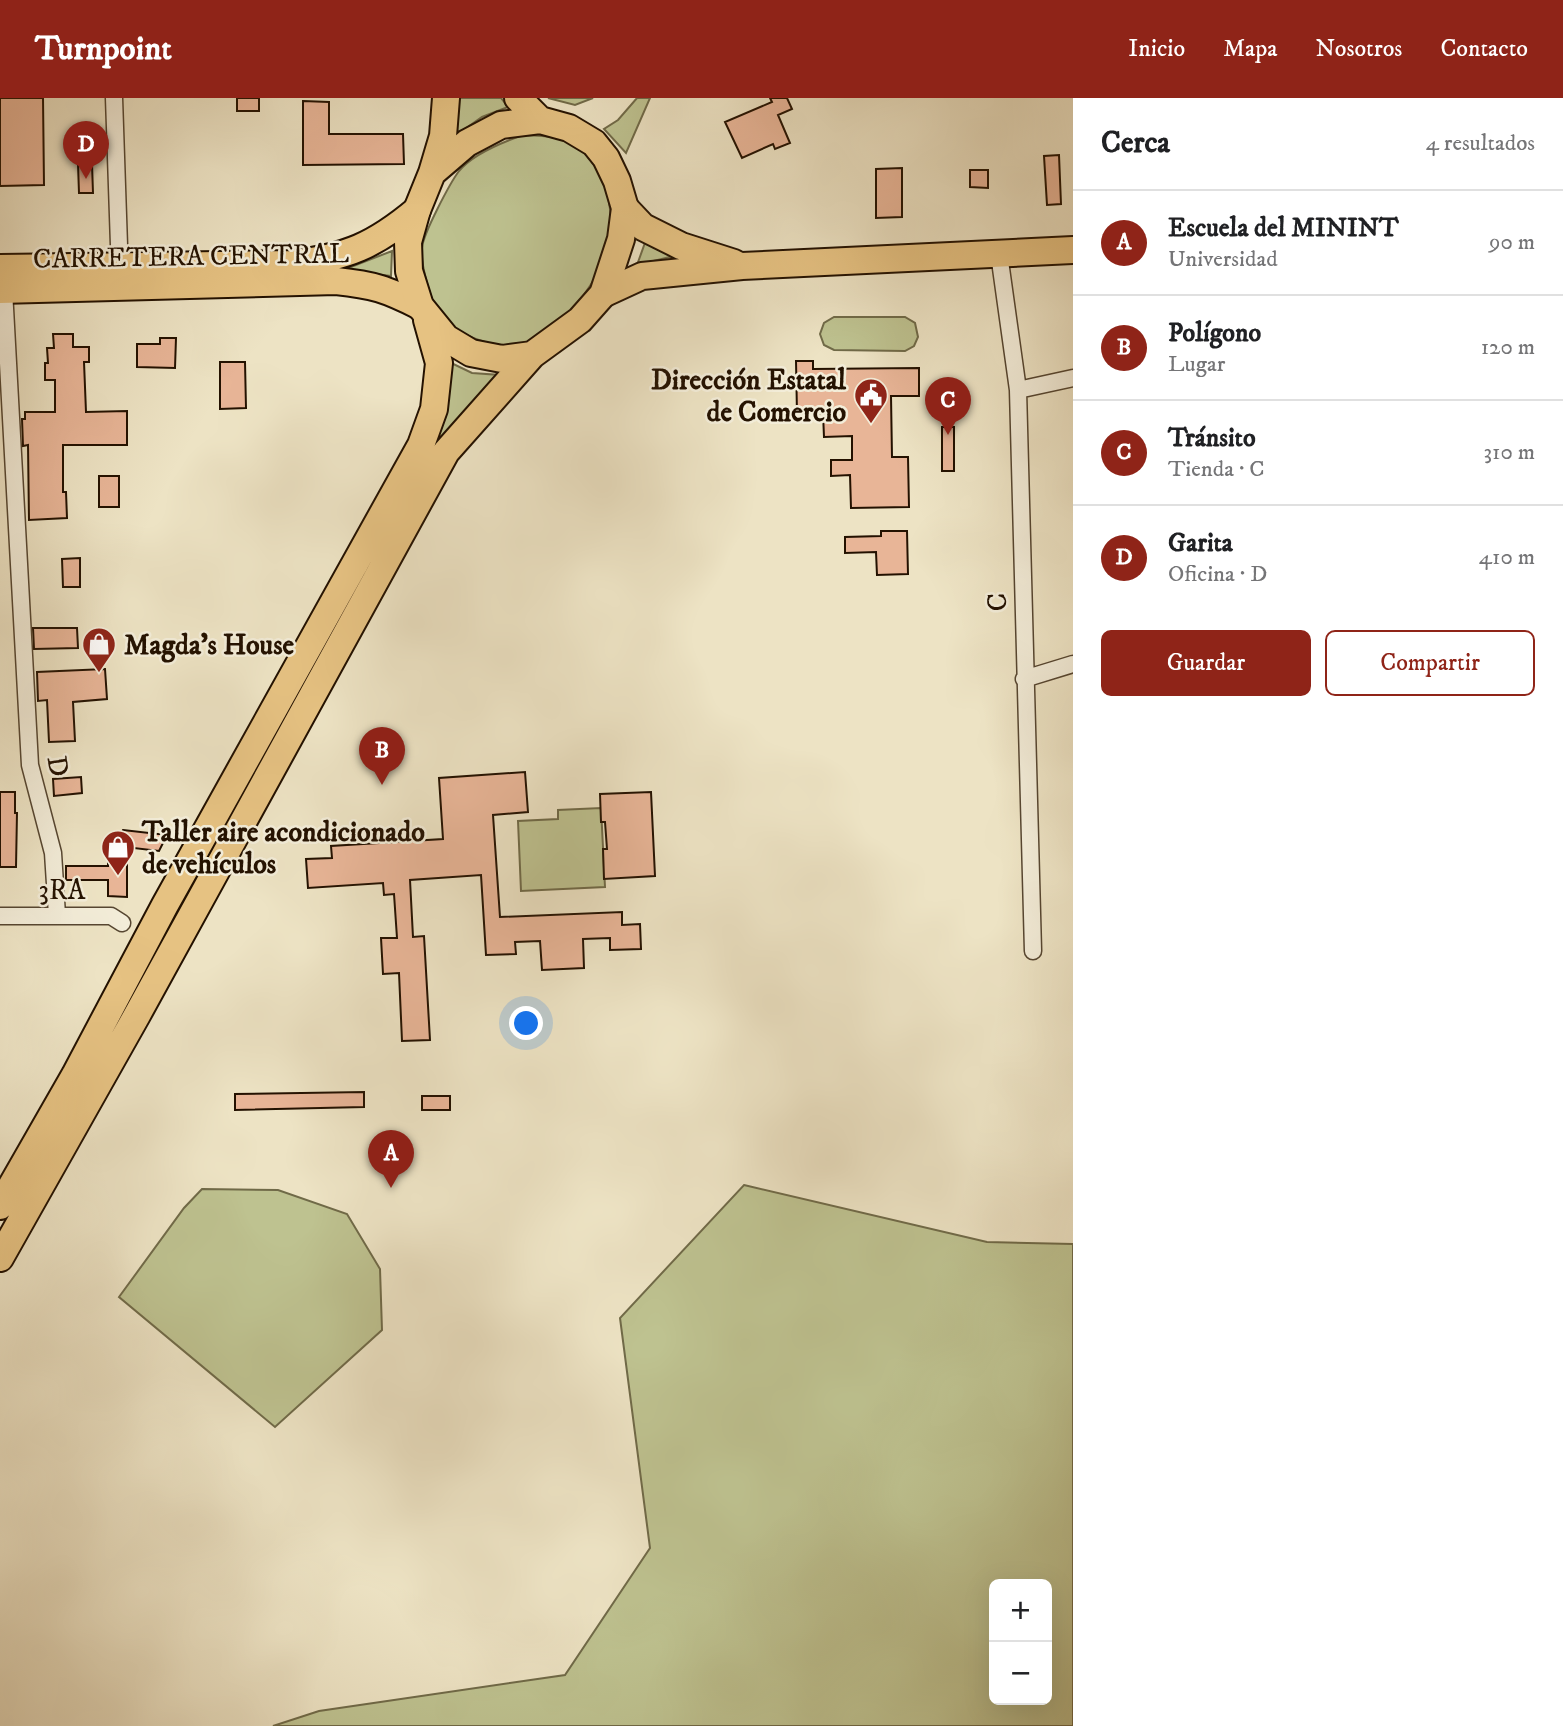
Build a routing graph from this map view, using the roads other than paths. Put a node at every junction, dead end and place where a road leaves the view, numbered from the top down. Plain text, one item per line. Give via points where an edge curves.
1 (114, 98) edge
2 (446, 98) edge
3 (519, 98) edge
4 (540, 120) junction
5 (432, 173) junction
6 (625, 208) junction
7 (416, 210) junction
8 (1073, 250) edge
9 (999, 254) junction
10 (742, 265) junction
11 (120, 277) junction
12 (2, 283) edge
13 (603, 293) junction
14 (423, 311) junction
15 (532, 355) junction
16 (1073, 378) edge
17 (1018, 390) junction
18 (1073, 664) edge
19 (1024, 679) junction
20 (57, 915) junction
21 (0, 916) edge
22 (122, 923) dead end
23 (1033, 951) dead end
24 (0, 1206) edge
25 (0, 1258) edge

1 - 11 street
2 - 5 main road via 443,136
3 - 4 main road
4 - 5 main road via 501,125 467,143
4 - 6 main road via 569,128 594,143 606,158
5 - 7 main road
6 - 10 main road via 643,227 681,246
6 - 13 main road via 621,239
7 - 11 main road, CARRETERA CENTRAL via 365,247 326,259
7 - 14 main road via 408,242 409,271
8 - 9 main road
9 - 10 main road
9 - 17 street, C
10 - 13 main road via 642,276
11 - 12 main road, CARRETERA CENTRAL
11 - 14 main road, CARRETERA CENTRAL via 336,281 390,291
12 - 20 street, D via 30,765 53,853
13 - 15 main road via 580,320
14 - 15 main road via 446,338 471,353 502,359
14 - 24 main road via 439,363 434,409 421,444
15 - 25 main road via 446,452
16 - 17 street
17 - 19 street, C
18 - 19 street
19 - 23 street, C
20 - 21 street, 3RA
20 - 22 street, 3RA via 111,916

